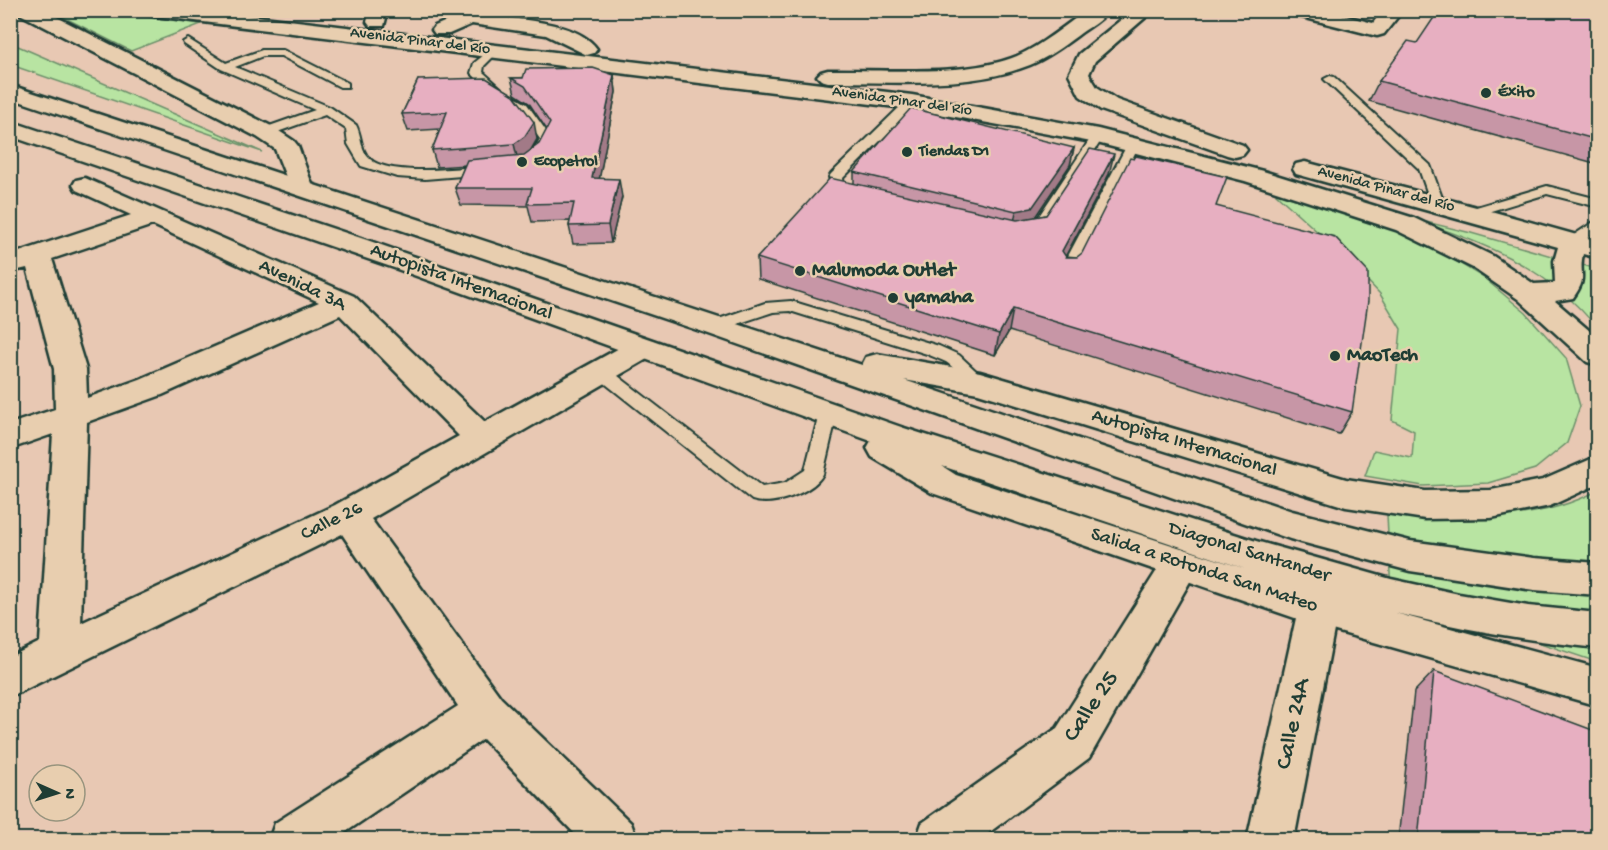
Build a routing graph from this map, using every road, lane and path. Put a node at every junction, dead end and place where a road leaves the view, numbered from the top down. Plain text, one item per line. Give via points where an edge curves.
1 (27, 10) edge
2 (154, 10) edge
3 (282, 10) edge
4 (489, 10) edge
5 (1100, 10) edge
6 (1145, 10) edge
7 (1297, 10) edge
8 (1394, 10) edge
9 (378, 16) edge
10 (470, 18) junction
11 (442, 30) junction
12 (188, 42) dead end
13 (587, 49) junction
14 (494, 50) junction
15 (225, 67) junction
16 (828, 76) junction
17 (1330, 79) dead end
18 (344, 84) dead end
19 (10, 91) edge
20 (326, 110) junction
21 (911, 111) junction
22 (10, 128) edge
23 (265, 132) junction
24 (1098, 136) junction
25 (1132, 145) junction
26 (1249, 154) junction
27 (529, 162) edge
28 (501, 169) edge
29 (85, 185) dead end
30 (301, 187) junction
31 (863, 199) edge
32 (1598, 203) edge
33 (1437, 204) junction
34 (1471, 213) junction
35 (152, 217) junction
36 (1598, 223) edge
37 (1013, 235) edge
38 (1585, 246) edge
39 (24, 260) edge
40 (1067, 273) edge
41 (1528, 293) junction
42 (344, 302) junction
43 (716, 326) junction
44 (768, 345) junction
45 (643, 348) junction
46 (1598, 355) edge
47 (603, 373) junction
48 (980, 383) junction
49 (828, 414) junction
50 (71, 416) junction
51 (1002, 424) joint
52 (10, 437) edge
53 (483, 440) junction
54 (909, 442) joint
55 (1598, 469) edge
56 (348, 515) junction
57 (1181, 564) junction
58 (1598, 579) edge
59 (1318, 609) junction
60 (1598, 632) edge
61 (60, 652) junction
62 (10, 678) edge
63 (1598, 687) edge
64 (486, 712) junction
65 (292, 840) edge
66 (614, 840) edge
67 (939, 840) edge
68 (1270, 840) edge

1 - 23 main road
2 - 14 main road, Avenida Pinar del Río
3 - 9 main road, Avenida Pinar del Río
4 - 10 main road
5 - 16 main road via 1043,50 996,68 961,73
6 - 26 main road via 1086,58 1079,74 1088,91 1109,105
7 - 8 main road via 1377,30
9 - 11 main road, Avenida Pinar del Río
10 - 11 main road
10 - 13 main road via 549,30
11 - 13 main road, Avenida Pinar del Río
12 - 15 lane
13 - 16 main road, Avenida Pinar del Río
14 - 21 main road, Avenida Pinar del Río
14 - 27 lane via 478,65 477,74 523,107 546,139
15 - 18 lane via 262,53 283,53
15 - 20 lane
16 - 26 main road, Avenida Pinar del Río via 992,99
17 - 33 lane via 1425,168
19 - 30 main road, Autopista Internacional
20 - 23 lane
20 - 28 lane via 352,128 354,144 366,163 397,173 425,175
21 - 24 main road, Avenida Pinar del Río
21 - 31 lane via 836,177 837,188
22 - 45 main road, Autopista Internacional
23 - 30 main road via 286,146
24 - 25 main road, Avenida Pinar del Río
24 - 37 lane via 1081,154 1035,232
25 - 40 lane
25 - 41 main road, Avenida Pinar del Río via 1283,184 1406,224 1483,262
26 - 33 main road, Avenida Pinar del Río
29 - 35 main road, Avenida 3A
30 - 43 main road, Autopista Internacional
32 - 34 lane via 1547,190
33 - 34 main road, Avenida Pinar del Río
34 - 38 main road, Avenida Pinar del Río
35 - 39 main road
35 - 42 main road, Avenida 3A
36 - 38 lane
38 - 41 main road via 1568,261 1569,284 1563,292
39 - 50 main road via 70,369
41 - 46 main road, Avenida Pinar del Río
42 - 50 main road via 151,387
42 - 53 main road, Avenida 3A
43 - 44 main road, Autopista Internacional
43 - 48 lane via 771,308 791,306 933,350 953,359
44 - 48 main road, Autopista Internacional
44 - 51 main road, Autopista Internacional
45 - 47 main road, Calle 26
45 - 49 main road, Autopista Internacional
47 - 49 lane via 759,495 790,490 814,474
47 - 53 main road, Calle 26
48 - 55 main road, Autopista Internacional via 1346,493 1425,506 1491,504 1550,492
49 - 54 main road, Autopista Internacional
49 - 57 main road, Salida a Rotonda San Mateo via 944,484
50 - 52 main road
50 - 61 main road
51 - 58 main road, Diagonal Santander via 1290,525 1410,556
53 - 56 main road, Calle 26
54 - 60 main road, Diagonal Santander via 1283,564 1426,606
56 - 61 main road, Calle 26
56 - 64 main road
57 - 59 main road, Salida a Rotonda San Mateo
57 - 67 main road, Calle 25 via 1073,743
59 - 63 main road, Salida a Rotonda San Mateo
59 - 68 main road, Calle 24A
61 - 62 main road, Calle 26
64 - 65 main road
64 - 66 main road

